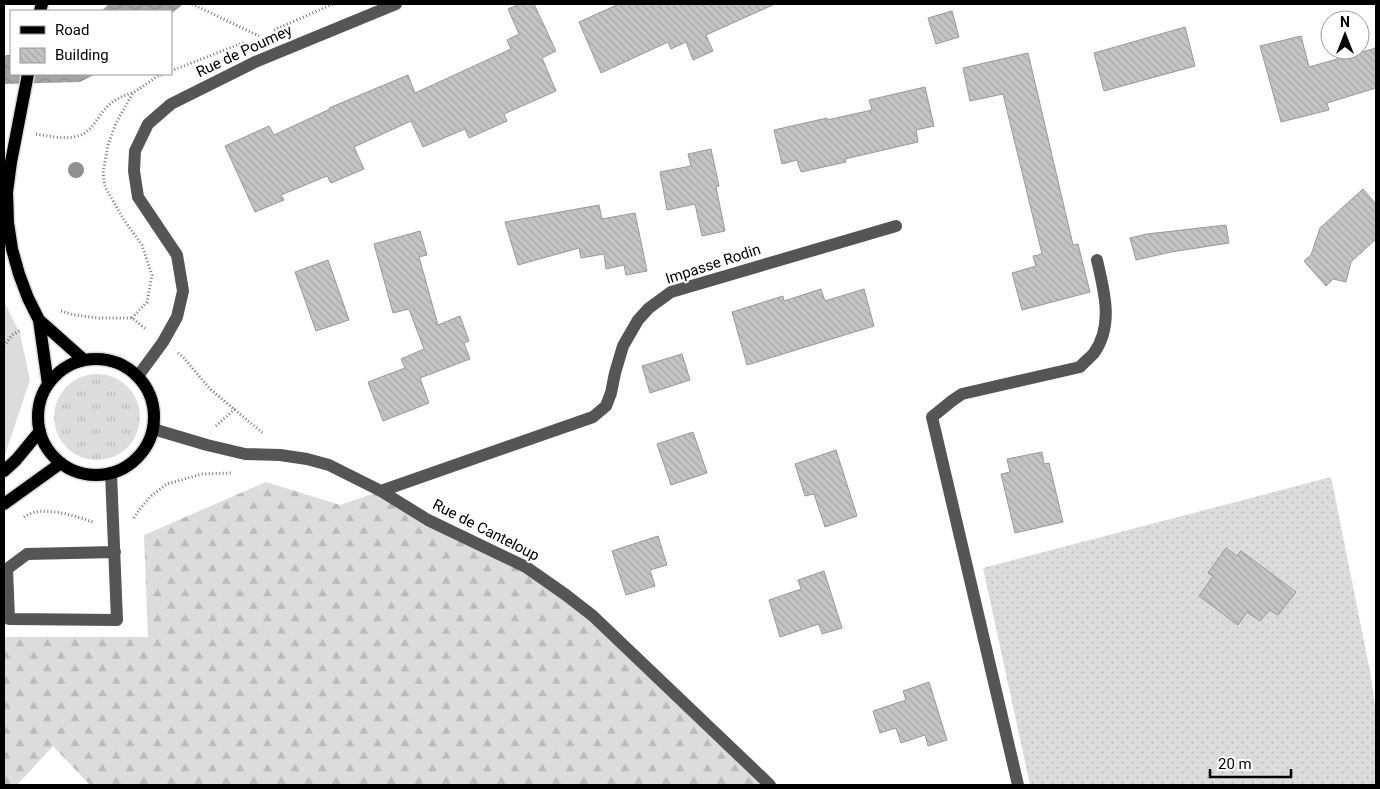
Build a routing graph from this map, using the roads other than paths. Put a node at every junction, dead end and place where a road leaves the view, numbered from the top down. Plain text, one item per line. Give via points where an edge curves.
1 (396, 4) edge
2 (28, 75) edge
3 (896, 226) dead end
4 (1097, 260) dead end
5 (39, 320) junction
6 (84, 360) junction
7 (138, 376) junction
8 (48, 384) junction
9 (153, 429) junction
10 (40, 431) junction
11 (61, 463) junction
12 (4, 471) edge
13 (111, 472) junction
14 (381, 492) junction
15 (4, 504) edge
16 (114, 552) junction
17 (770, 785) edge
18 (1018, 785) edge

1 - 7 street, Rue de Poumey via 255,62 171,104 148,124 135,151 138,197 177,255 183,291 177,317
2 - 5 main road via 11,162 7,192 8,223 19,274
3 - 14 street, Impasse Rodin via 671,292 638,320 623,346 606,406 593,417
4 - 18 street via 1107,318 1103,337 1080,367 962,394 932,417
5 - 6 main road
5 - 8 main road
6 - 7 main road via 113,361
6 - 8 main road via 70,365
7 - 9 main road via 152,401
8 - 10 main road via 38,414
9 - 13 main road via 138,457
9 - 14 street, Rue de Canteloup via 245,454 307,459 328,465
10 - 11 main road via 44,443
10 - 12 main road
11 - 13 main road via 77,471
11 - 15 main road
13 - 16 street
14 - 17 street, Rue de Canteloup via 428,520 526,567 566,595 593,616
16 - 16 street via 118,620 8,619 7,569 27,554

